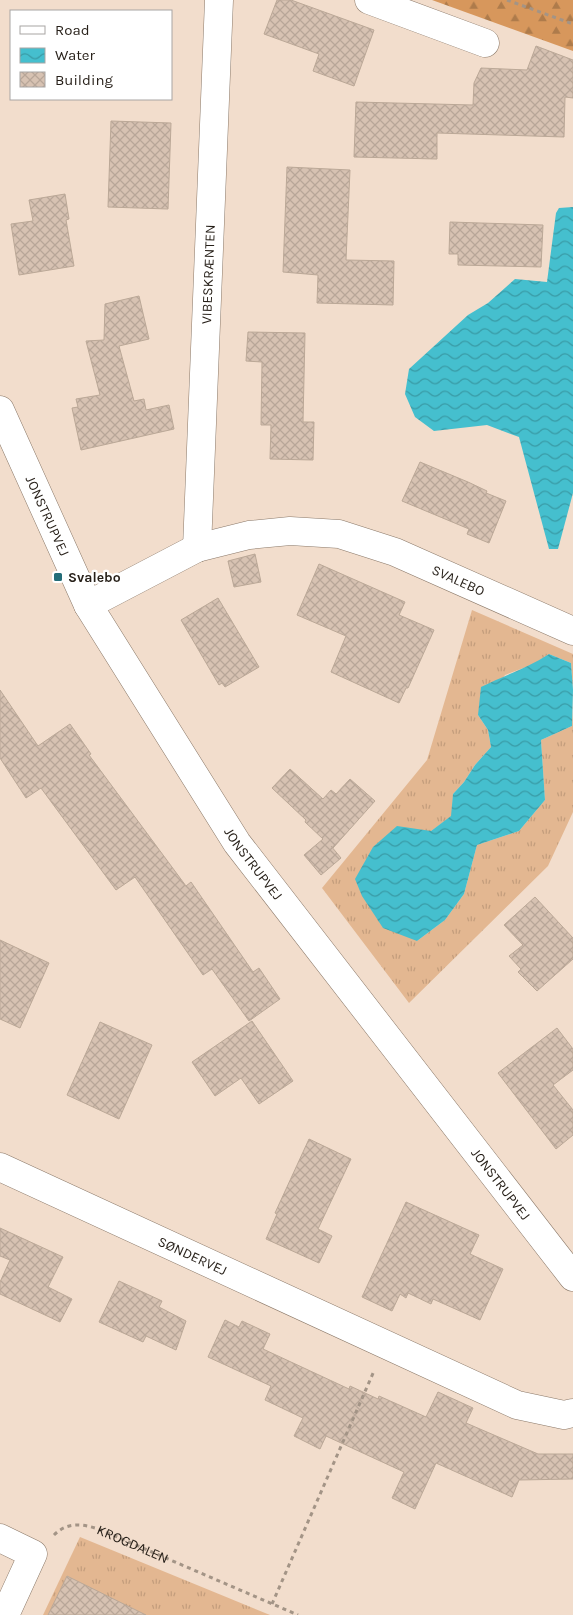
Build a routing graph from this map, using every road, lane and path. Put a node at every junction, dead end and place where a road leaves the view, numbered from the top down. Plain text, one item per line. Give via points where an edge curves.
1 (219, 0) edge
2 (369, 0) edge
3 (506, 0) edge
4 (573, 24) edge
5 (485, 43) dead end
6 (0, 410) edge
7 (197, 548) junction
8 (88, 605) junction
9 (573, 631) edge
10 (0, 1167) edge
11 (573, 1277) edge
12 (386, 1344) junction
13 (573, 1413) edge
14 (0, 1538) edge
15 (33, 1554) junction
16 (272, 1604) junction
17 (5, 1615) edge
18 (298, 1615) edge

1 - 7 street, VIBESKRÆNTEN
2 - 5 street
3 - 4 path
6 - 8 street, JONSTRUPVEJ
7 - 8 street, SVALEBO
7 - 9 street, SVALEBO via 290,531 339,534 395,552
8 - 11 street, JONSTRUPVEJ via 237,843
10 - 12 street, SØNDERVEJ
12 - 13 street, SØNDERVEJ via 517,1405 564,1415
12 - 16 path
14 - 15 street
15 - 16 path, KROGDALEN via 62,1527 83,1524
15 - 17 street
16 - 18 path, KROGDALEN

